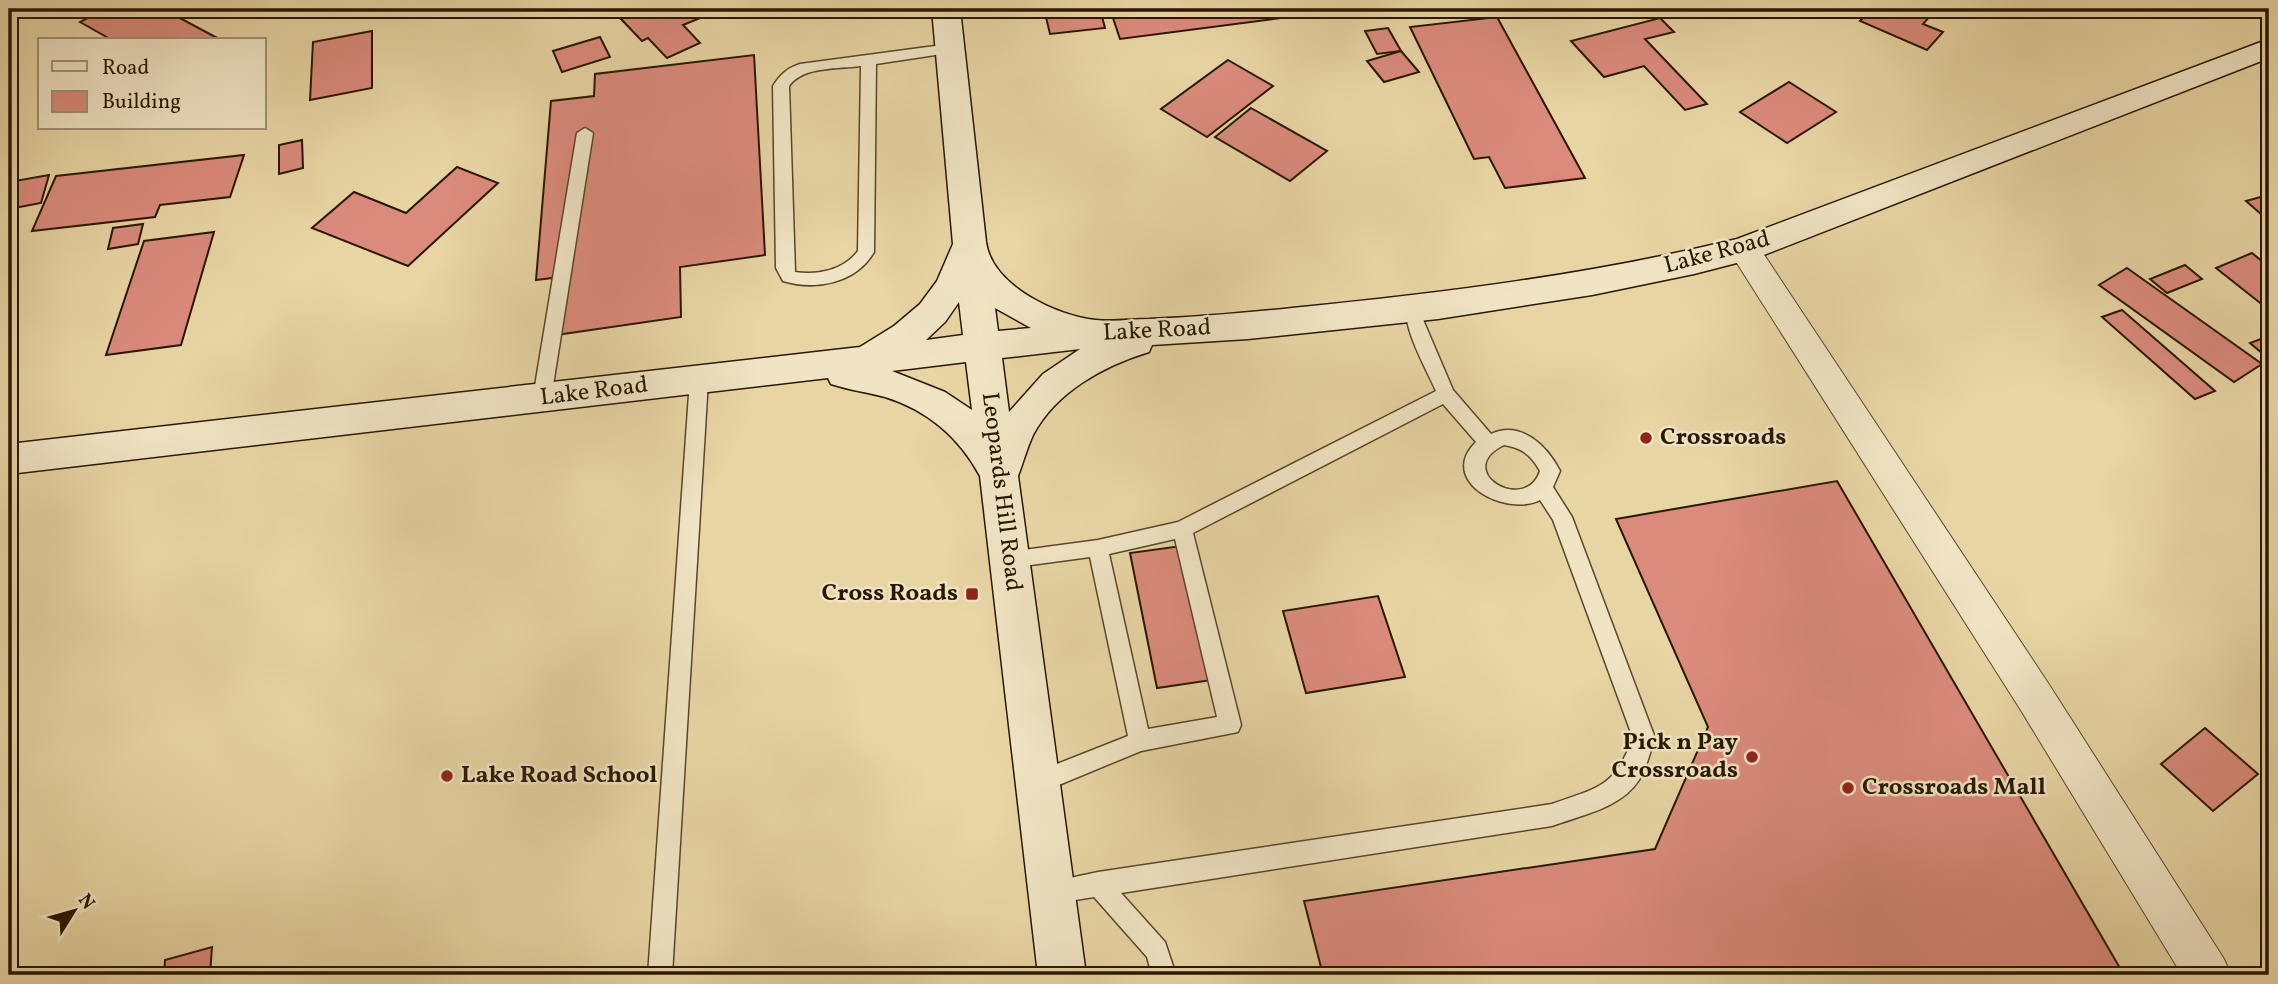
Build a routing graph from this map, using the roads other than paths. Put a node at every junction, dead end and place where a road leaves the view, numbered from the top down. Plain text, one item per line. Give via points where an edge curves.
1 (946, 9) edge
2 (2253, 9) edge
3 (2269, 19) edge
4 (2269, 48) edge
5 (950, 49) junction
6 (869, 60) junction
7 (585, 133) dead end
8 (969, 242) junction
9 (1744, 249) junction
10 (1414, 309) junction
11 (1102, 333) junction
12 (1172, 333) junction
13 (982, 348) junction
14 (867, 361) junction
15 (806, 369) junction
16 (699, 380) junction
17 (1447, 394) junction
18 (542, 398) junction
19 (1486, 442) junction
20 (9, 459) edge
21 (999, 475) junction
22 (1544, 489) junction
23 (1182, 529) junction
24 (1098, 548) junction
25 (1009, 559) junction
26 (1140, 741) junction
27 (1037, 783) junction
28 (1098, 884) junction
29 (1051, 892) junction
30 (660, 975) edge
31 (1062, 975) edge
32 (1164, 975) edge
33 (2208, 975) edge

1 - 5 main road, Leopards Hill Road
2 - 3 lane
4 - 9 main road, Lake Road
5 - 6 lane
5 - 8 main road, Leopards Hill Road
6 - 6 lane via 800,69 781,86 784,268 789,277 802,280 849,271 860,264 866,252
7 - 18 lane
8 - 11 main road via 979,269 997,292 1025,311 1063,326
8 - 13 main road, Leopards Hill Road
8 - 14 main road via 958,276 940,307 907,336
9 - 10 main road, Lake Road via 1577,284
9 - 33 street
10 - 12 main road, Lake Road
10 - 17 lane via 1415,323
11 - 12 main road, Lake Road
11 - 13 main road, Lake Road
12 - 21 main road via 1111,348 1058,381 1021,424
13 - 14 main road, Lake Road
13 - 21 main road, Leopards Hill Road
14 - 15 main road, Lake Road
15 - 16 main road, Lake Road
15 - 21 main road via 904,387 944,408 976,438
16 - 18 main road, Lake Road
16 - 30 lane
17 - 19 lane
17 - 23 lane
18 - 20 main road, Lake Road
19 - 22 lane via 1502,437 1521,439 1541,452 1550,471
19 - 22 lane via 1476,452 1473,466 1480,481 1513,499 1531,497
21 - 25 main road, Leopards Hill Road
22 - 28 lane via 1562,517 1644,738 1631,773 1608,795 1552,815
23 - 24 lane
23 - 26 lane via 1230,724
24 - 25 lane
24 - 26 lane
25 - 27 main road, Leopards Hill Road
26 - 27 lane
27 - 29 main road, Leopards Hill Road
28 - 29 lane
28 - 32 lane via 1157,950
29 - 31 main road, Leopards Hill Road

